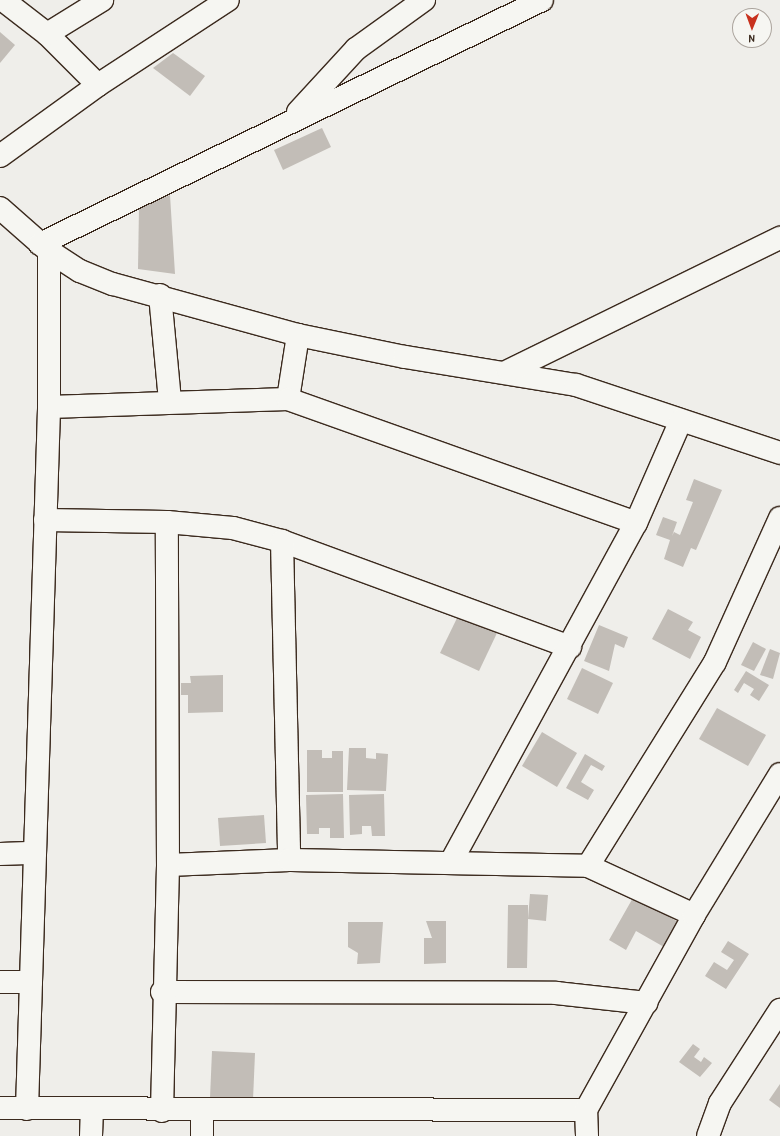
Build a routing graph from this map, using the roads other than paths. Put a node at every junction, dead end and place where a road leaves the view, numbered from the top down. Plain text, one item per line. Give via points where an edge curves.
1 (3, 0) edge
2 (102, 0) edge
3 (228, 0) edge
4 (424, 0) edge
5 (542, 0) edge
6 (47, 34) junction
7 (98, 84) junction
8 (289, 122) junction
9 (0, 156) edge
10 (0, 208) edge
11 (8, 228) edge
12 (780, 238) edge
13 (45, 248) junction
14 (160, 295) junction
15 (298, 335) junction
16 (508, 371) junction
17 (288, 399) junction
18 (170, 401) junction
19 (49, 407) junction
20 (681, 420) junction
21 (780, 453) edge
22 (780, 518) edge
23 (45, 520) junction
24 (167, 522) junction
25 (636, 523) junction
26 (282, 541) junction
27 (570, 647) junction
28 (780, 774) edge
29 (35, 853) junction
30 (0, 854) edge
31 (289, 860) junction
32 (452, 860) junction
33 (168, 865) junction
34 (588, 866) junction
35 (694, 915) junction
36 (0, 982) edge
37 (31, 982) junction
38 (162, 992) junction
39 (646, 1003) junction
40 (780, 1010) edge
41 (0, 1108) edge
42 (27, 1109) junction
43 (586, 1110) junction
44 (92, 1111) junction
45 (162, 1111) junction
46 (202, 1111) junction
47 (91, 1136) edge
48 (202, 1136) edge
49 (587, 1136) edge
50 (708, 1136) edge

1 - 6 street
2 - 6 street
3 - 7 street
4 - 8 street via 356,49
5 - 8 street
6 - 7 street
7 - 9 street
8 - 13 street
10 - 11 street
11 - 13 street
12 - 16 street
13 - 14 street via 96,278
13 - 19 street
14 - 15 street
14 - 18 street
15 - 16 street via 405,357
15 - 17 street
16 - 20 street via 576,385
17 - 18 street
17 - 25 street
18 - 19 street
19 - 23 street
20 - 21 street
20 - 25 street
22 - 34 street via 715,662
23 - 24 street
23 - 29 street
24 - 26 street via 233,528
24 - 33 street
25 - 27 street
26 - 27 street
26 - 31 street
27 - 32 street
28 - 35 street
29 - 30 street
29 - 37 street
31 - 32 street
31 - 33 street
32 - 34 street
33 - 38 street
34 - 35 street
35 - 39 street
36 - 37 street
37 - 42 street
38 - 39 street via 556,993
38 - 45 street
39 - 43 street
40 - 50 street via 720,1103
41 - 42 street
42 - 44 street
43 - 46 street
43 - 49 street
44 - 45 street
44 - 47 street
45 - 46 street
46 - 48 street

